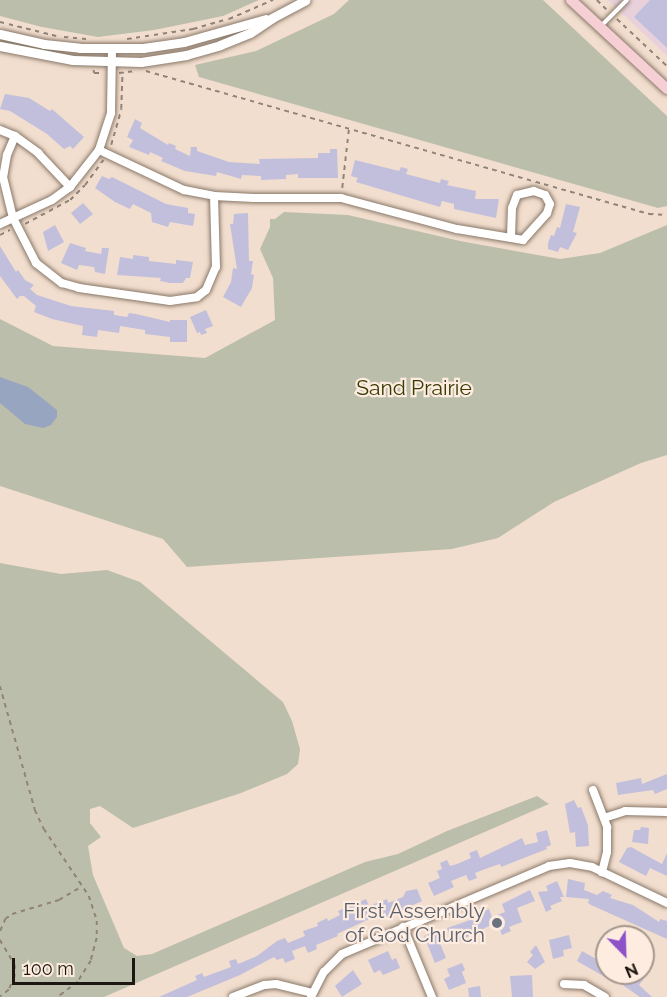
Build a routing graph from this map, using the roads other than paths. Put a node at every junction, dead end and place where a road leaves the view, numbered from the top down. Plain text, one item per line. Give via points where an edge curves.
1 (306, 0) edge
2 (571, 0) edge
3 (627, 0) edge
4 (272, 18) junction
5 (600, 27) junction
6 (0, 34) edge
7 (0, 45) edge
8 (112, 50) junction
9 (112, 63) junction
10 (667, 89) edge
11 (0, 130) edge
12 (15, 136) junction
13 (99, 150) junction
14 (69, 187) junction
15 (214, 196) junction
16 (13, 218) junction
17 (0, 224) edge
18 (511, 238) junction
19 (592, 790) dead end
20 (667, 812) edge
21 (604, 818) junction
22 (602, 872) junction
23 (667, 903) edge
24 (404, 927) junction
25 (564, 984) dead end
26 (312, 995) edge
27 (233, 997) edge
28 (432, 997) edge
29 (605, 997) edge

1 - 4 street
2 - 5 main road
3 - 5 lane
4 - 8 street via 184,42
4 - 9 street via 250,33 186,55
5 - 10 main road
6 - 8 street via 44,44
7 - 9 street via 37,55
8 - 9 street
9 - 13 street via 111,113
11 - 12 street
12 - 14 street via 38,153
12 - 16 street via 3,177
13 - 14 street
13 - 15 street via 184,190
14 - 16 street via 52,200
15 - 16 street via 213,279 197,297 187,300 148,298 62,283 36,263
15 - 18 street via 341,198 457,229
16 - 17 street
18 - 18 street via 523,240 548,213 550,204 545,195 534,191 517,195 512,208
19 - 21 street
20 - 21 street via 625,811
21 - 22 street via 608,840
22 - 23 street
22 - 24 street via 580,864 549,866
24 - 26 street via 342,954 324,972
24 - 28 street
25 - 29 street via 584,985
26 - 27 street via 276,984

